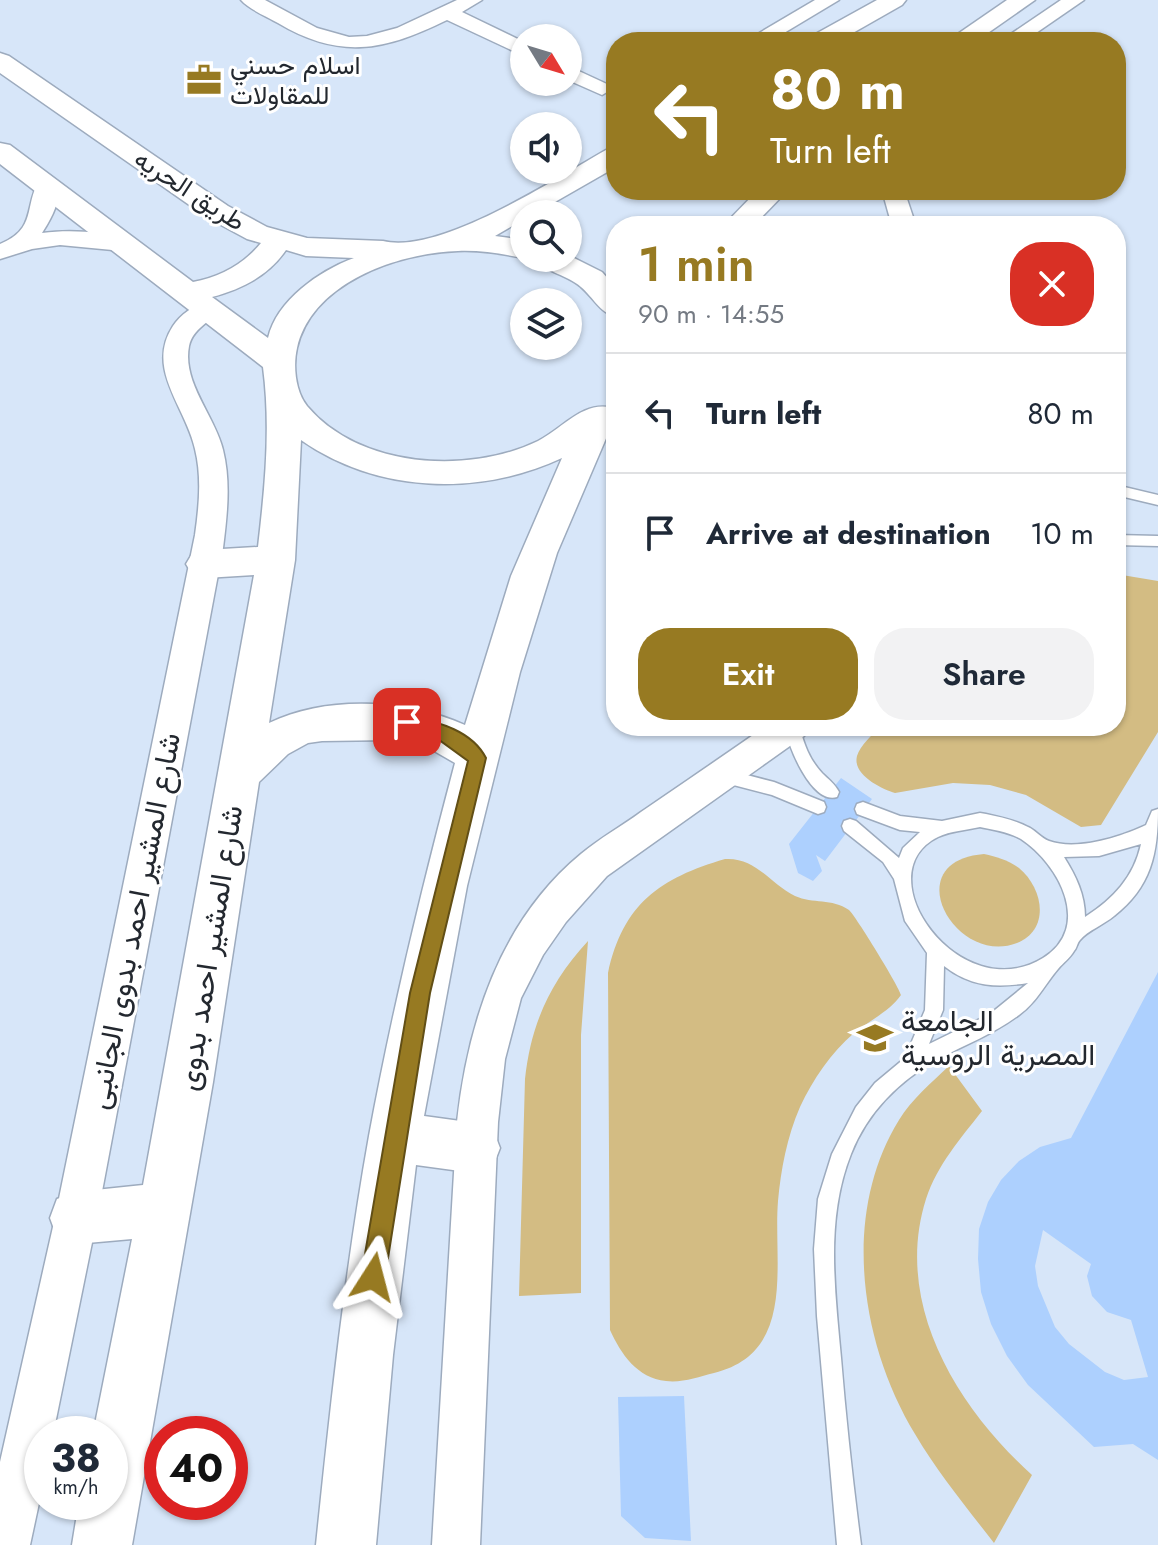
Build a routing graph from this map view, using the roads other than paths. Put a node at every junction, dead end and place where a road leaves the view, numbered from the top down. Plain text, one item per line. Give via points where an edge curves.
1 (251, 0) edge
2 (472, 0) edge
3 (829, 0) edge
4 (894, 0) edge
5 (1023, 0) edge
6 (1074, 0) edge
7 (446, 12) junction
8 (772, 32) edge
9 (837, 32) edge
10 (973, 32) edge
11 (1024, 32) edge
12 (510, 43) edge
13 (0, 61) edge
14 (582, 79) edge
15 (602, 89) dead end
16 (0, 151) edge
17 (606, 162) edge
18 (47, 186) junction
19 (764, 200) edge
20 (747, 216) edge
21 (278, 240) junction
22 (24, 241) junction
23 (448, 243) junction
24 (123, 244) junction
25 (510, 247) edge
26 (404, 249) junction
27 (0, 252) edge
28 (578, 272) edge
29 (606, 296) edge
30 (196, 301) junction
31 (280, 379) junction
32 (606, 406) edge
33 (606, 408) edge
34 (1126, 492) edge
35 (1158, 500) edge
36 (1126, 540) edge
37 (1158, 541) edge
38 (277, 560) junction
39 (205, 564) junction
40 (778, 736) edge
41 (794, 736) edge
42 (477, 758) junction
43 (723, 775) junction
44 (238, 777) junction
45 (831, 792) dead end
46 (818, 807) dead end
47 (863, 809) dead end
48 (1154, 824) edge
49 (850, 826) dead end
50 (938, 827) junction
51 (1045, 848) junction
52 (902, 876) junction
53 (1075, 933) junction
54 (936, 952) junction
55 (1051, 965) junction
56 (912, 1063) junction
57 (394, 1137) junction
58 (475, 1148) junction
59 (164, 1209) junction
60 (76, 1218) junction
61 (124, 1416) edge
62 (12, 1458) edge
63 (106, 1520) edge
64 (6, 1545) edge
65 (102, 1545) edge
66 (346, 1545) edge
67 (456, 1545) edge
68 (849, 1545) edge

1 - 7 street via 314,34 350,43 392,37
2 - 7 street
3 - 8 street
4 - 9 street
5 - 10 street
6 - 11 street
7 - 12 street
13 - 21 street, طريق الحريه via 218,212
14 - 15 street
16 - 18 street
17 - 23 street via 486,229
18 - 22 street via 39,222
18 - 24 street
19 - 20 street
21 - 26 street, طريق الحريه via 359,251
21 - 30 street via 264,260 205,290
22 - 24 street via 59,237
22 - 27 street
23 - 25 street
23 - 26 street
24 - 30 street
26 - 31 street, شارع المشير احمد بدوى via 346,271 322,287 289,323 280,342
28 - 29 street
30 - 31 street
30 - 39 street, شارع المشير احمد بدوى الجانبى via 176,362 202,427 214,478
31 - 32 street via 300,421 327,443 362,460 402,470 447,473 520,460 571,439
31 - 38 street, شارع المشير احمد بدوى via 284,473
33 - 42 street via 546,533
34 - 35 lane
36 - 37 lane
38 - 39 street
38 - 44 street, شارع المشير احمد بدوى
39 - 60 street, شارع المشير احمد بدوى الجانبى
40 - 43 street
41 - 45 lane via 799,754
42 - 44 street via 454,738 424,725 321,724 265,747
42 - 57 street via 420,993
43 - 46 lane
43 - 58 street via 594,865 541,924 519,959 489,1040
44 - 59 street, شارع المشير احمد بدوى
47 - 50 lane via 900,823
48 - 51 lane via 1120,846 1085,851
48 - 53 lane via 1144,863 1129,892
49 - 52 lane via 889,857
50 - 51 lane via 958,821 1003,824
50 - 52 lane via 908,855
51 - 53 lane via 1073,889
52 - 54 lane via 909,916
53 - 55 lane
54 - 55 lane via 958,966 1007,978
54 - 56 lane via 934,1010
55 - 56 lane via 1039,987 1001,1020
56 - 68 lane via 889,1081 854,1127 831,1185 826,1217 832,1406
57 - 58 street
57 - 66 street via 373,1277
58 - 67 street
59 - 60 street
59 - 61 street, شارع المشير احمد بدوى
60 - 62 street, شارع المشير احمد بدوى الجانبى
62 - 64 street, شارع المشير احمد بدوى الجانبى
63 - 65 street, شارع المشير احمد بدوى

